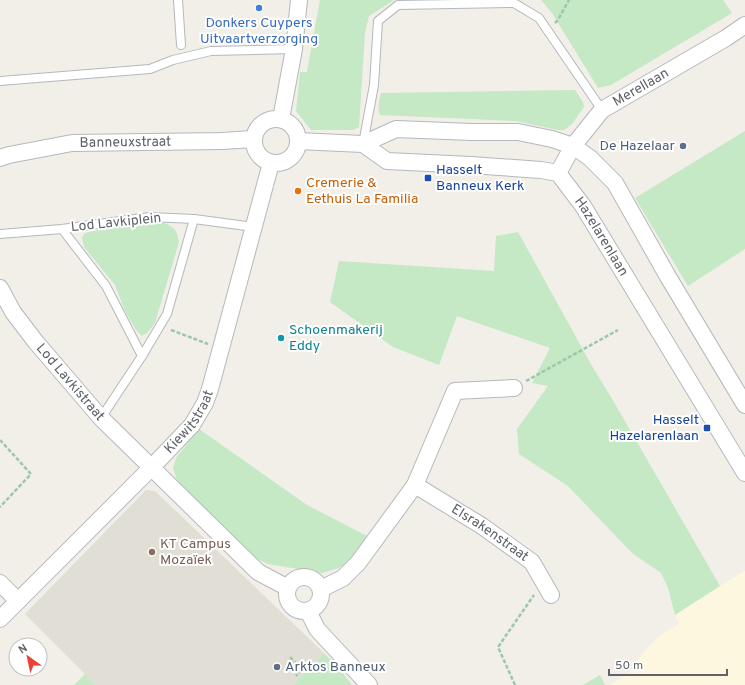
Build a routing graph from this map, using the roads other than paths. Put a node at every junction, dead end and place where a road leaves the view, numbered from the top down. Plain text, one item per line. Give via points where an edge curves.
1 (178, 0) edge
2 (299, 0) edge
3 (427, 3) edge
4 (745, 25) edge
5 (181, 45) dead end
6 (294, 49) junction
7 (0, 81) edge
8 (602, 110) junction
9 (281, 119) junction
10 (253, 139) junction
11 (298, 141) junction
12 (363, 144) junction
13 (572, 146) junction
14 (0, 158) edge
15 (271, 163) junction
16 (558, 173) junction
17 (194, 219) junction
18 (254, 227) junction
19 (62, 229) junction
20 (0, 234) edge
21 (0, 288) edge
22 (142, 356) junction
23 (514, 388) road end
24 (745, 405) edge
25 (102, 418) junction
26 (151, 468) junction
27 (745, 473) edge
28 (415, 485) junction
29 (0, 583) edge
30 (288, 588) junction
31 (547, 588) road end
32 (321, 589) junction
33 (18, 601) junction
34 (308, 611) junction
35 (0, 619) edge
36 (370, 685) edge

1 - 5 lane
2 - 6 street
3 - 8 lane via 514,3 539,18
3 - 12 lane via 398,6 378,21 374,85
4 - 8 street, Merellaan
6 - 7 lane via 211,51 173,60 150,70
6 - 9 street
8 - 13 street, Merellaan
9 - 10 street via 266,121 255,132
9 - 11 street via 293,127
10 - 14 street, Banneuxstraat via 72,143
10 - 15 street via 256,152
11 - 12 street
11 - 15 street via 290,159
12 - 13 street via 396,129 518,132
12 - 16 street via 387,161
13 - 16 street, Merellaan
13 - 24 street via 590,158 615,183
15 - 18 street, Kiewitstraat
16 - 27 street, Hazelarenlaan via 583,206
17 - 18 lane, Lod Lavkiplein
17 - 19 lane, Lod Lavkiplein via 150,217
17 - 22 lane via 168,314
18 - 26 street, Kiewitstraat via 205,403 192,425
19 - 20 lane, Lod Lavkiplein
19 - 22 lane, Lod Lavkiplein via 106,286
21 - 25 street, Lod Lavkistraat via 13,312 35,341
22 - 25 lane
23 - 28 street via 455,391
25 - 26 street, Lod Lavkistraat
26 - 30 street via 258,572
26 - 33 street, Kiewitstraat
28 - 31 street, Elsrakenstraat via 482,526 532,562
28 - 32 street via 358,564 343,578
29 - 33 street
30 - 32 street via 298,578 305,577 312,579
30 - 34 street via 289,602 294,608
32 - 34 street via 319,603
33 - 35 street, Kiewitstraat
34 - 36 street via 317,629

